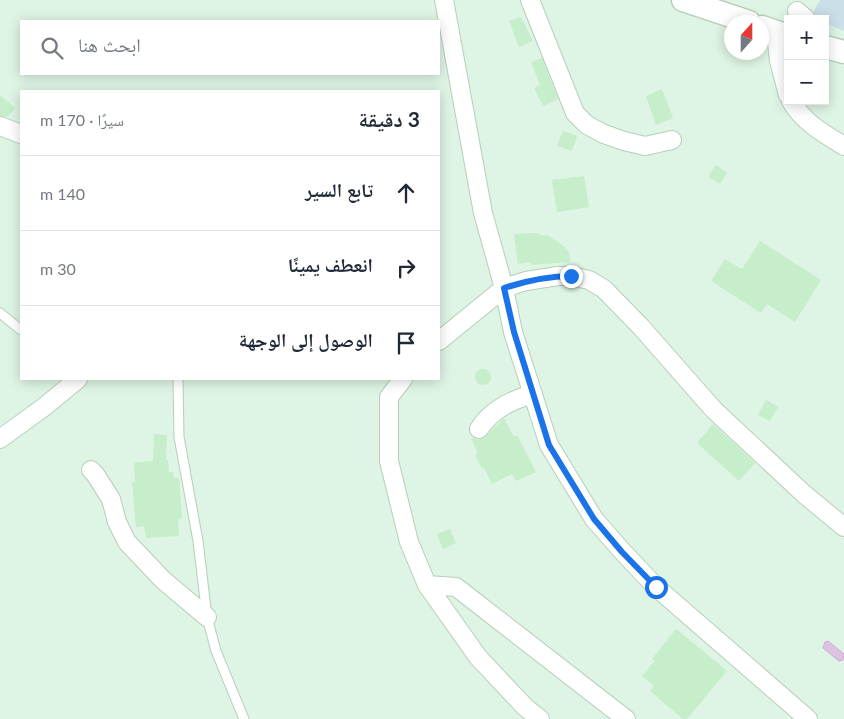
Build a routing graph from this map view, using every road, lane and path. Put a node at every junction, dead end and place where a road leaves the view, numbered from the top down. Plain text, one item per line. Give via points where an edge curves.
1 (444, 0) edge
2 (530, 0) edge
3 (683, 0) edge
4 (728, 15) edge
5 (775, 32) edge
6 (784, 80) edge
7 (793, 105) edge
8 (0, 126) edge
9 (20, 134) edge
10 (672, 140) dead end
11 (844, 146) edge
12 (504, 288) junction
13 (0, 314) edge
14 (20, 329) edge
15 (440, 340) edge
16 (77, 380) edge
17 (178, 380) edge
18 (401, 380) edge
19 (533, 394) junction
20 (479, 429) dead end
21 (0, 439) edge
22 (91, 470) dead end
23 (844, 527) edge
24 (427, 585) junction
25 (207, 617) junction
26 (244, 719) edge
27 (540, 719) edge
28 (626, 719) edge
29 (808, 719) edge

1 - 12 street via 483,213
2 - 10 street via 575,113 604,134 624,141 645,146
3 - 4 street
5 - 6 street
7 - 11 street via 820,132
8 - 9 street
12 - 15 street
12 - 19 street
12 - 23 street via 526,281 564,276 589,280 604,289 714,410
13 - 14 lane
16 - 21 street
17 - 25 lane via 179,437 198,541
18 - 24 street via 388,397 389,461 409,542
19 - 20 street via 509,402 486,418
19 - 29 street via 549,445 594,519 656,587
22 - 25 street via 111,499 127,542 163,580
24 - 27 street via 478,657
24 - 28 street via 456,587
25 - 26 lane via 216,651

